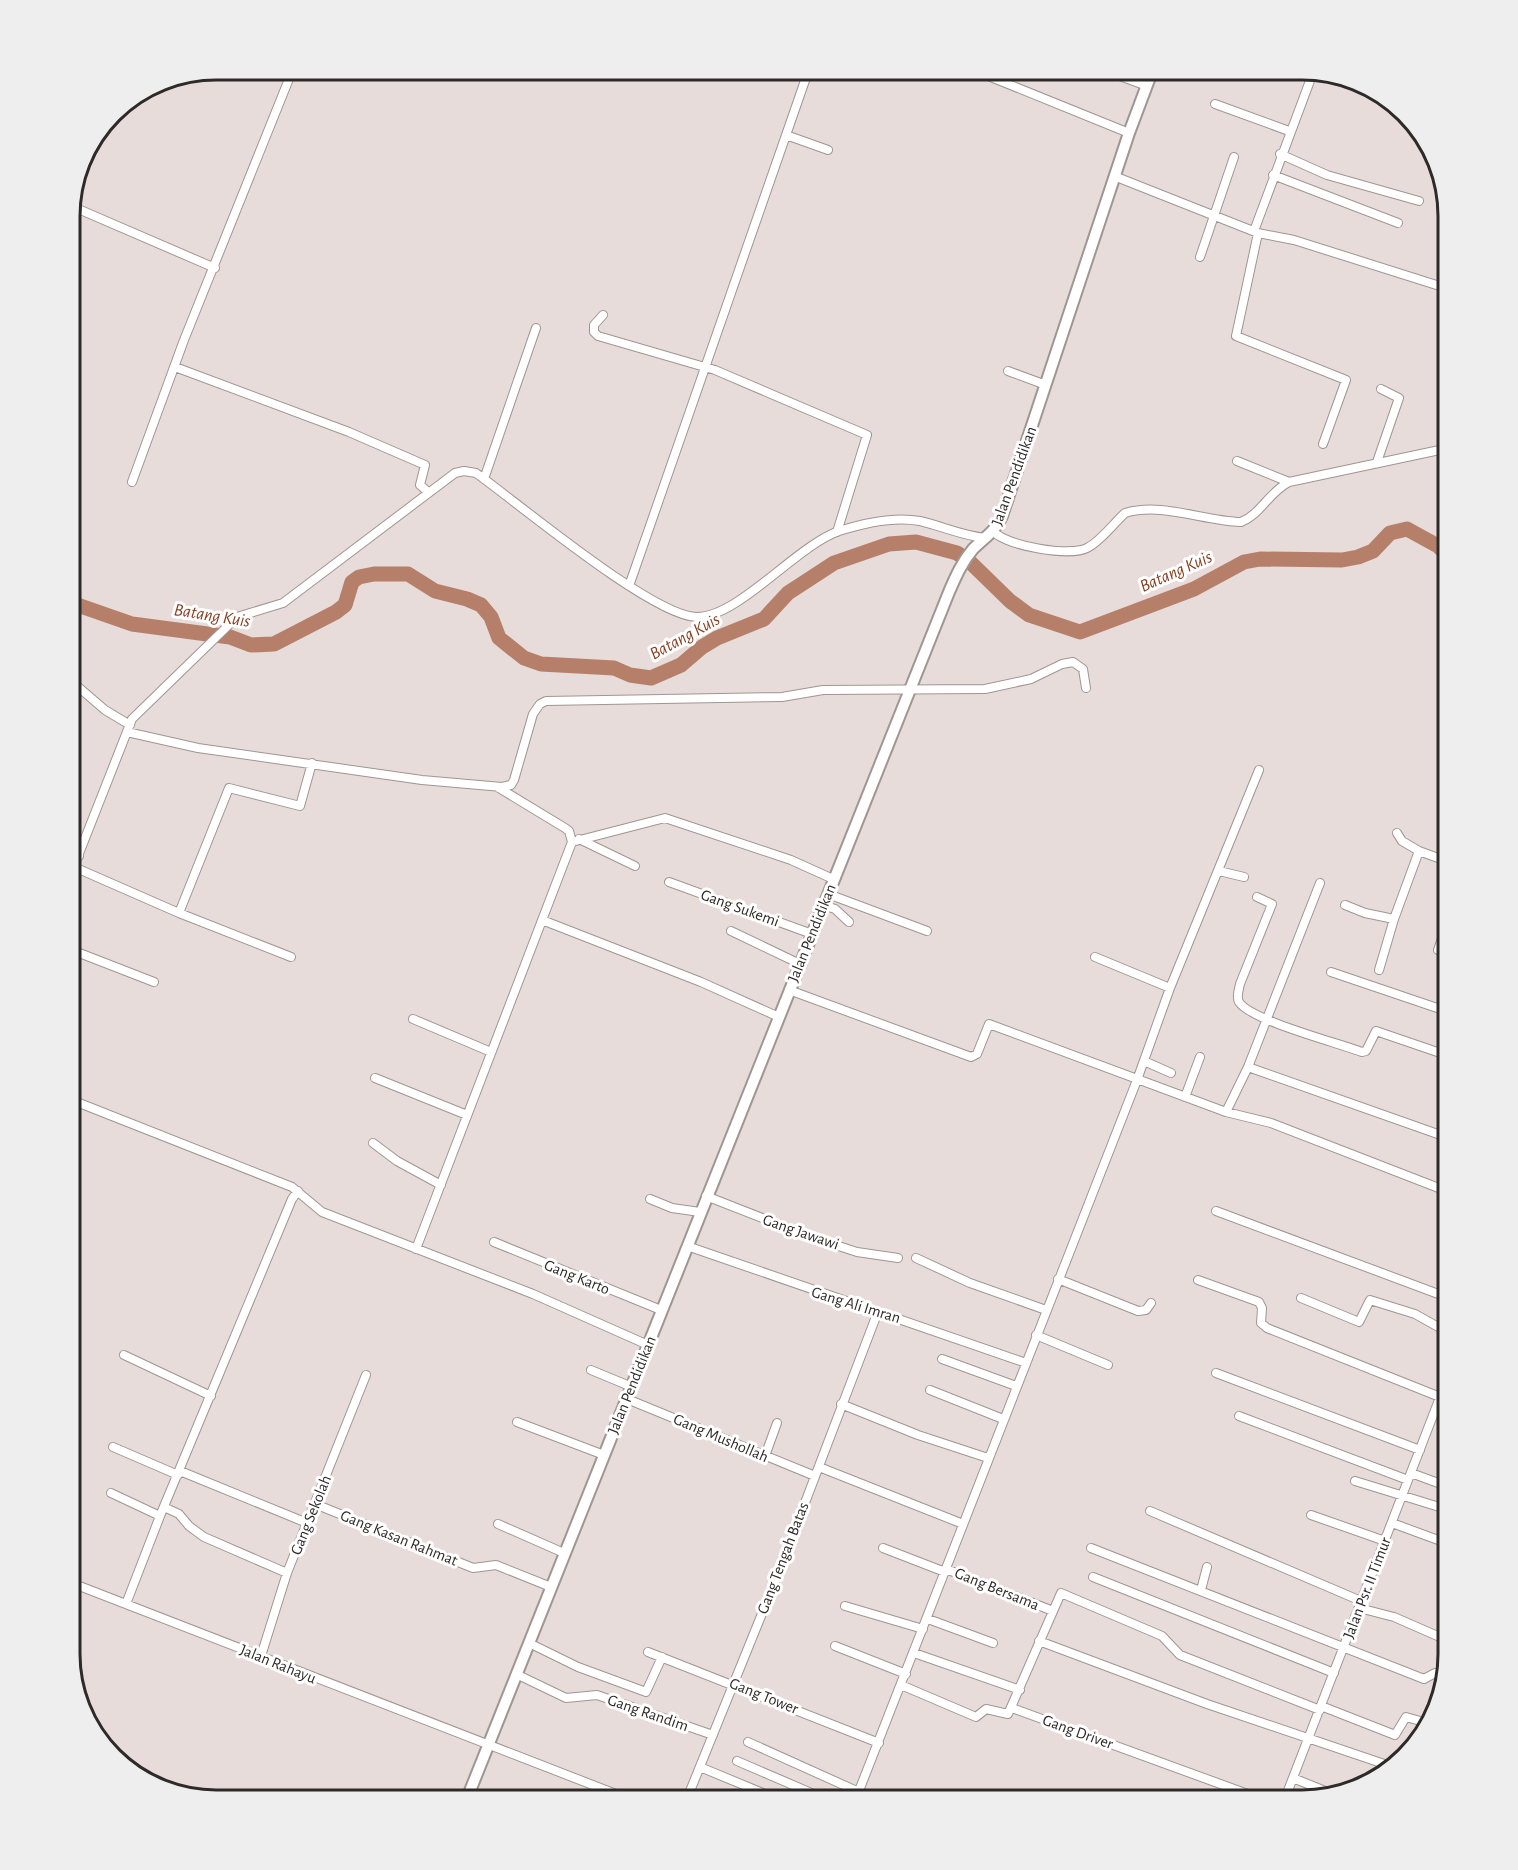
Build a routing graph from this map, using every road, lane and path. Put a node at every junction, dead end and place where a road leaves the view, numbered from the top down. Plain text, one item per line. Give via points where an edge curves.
1 (289, 80) edge
2 (805, 80) edge
3 (998, 80) edge
4 (1131, 80) edge
5 (1149, 80) edge
6 (1310, 80) edge
7 (1147, 86) junction
8 (1215, 104) dead end
9 (1289, 131) junction
10 (1129, 133) junction
11 (786, 135) junction
12 (828, 150) dead end
13 (1280, 154) junction
14 (1234, 158) dead end
15 (1273, 175) junction
16 (1114, 176) junction
17 (1419, 201) dead end
18 (80, 211) edge
19 (1213, 215) junction
20 (1398, 223) dead end
21 (1256, 232) junction
22 (1200, 257) dead end
23 (215, 268) junction
24 (1438, 285) edge
25 (603, 315) dead end
26 (536, 328) dead end
27 (175, 367) junction
28 (707, 367) junction
29 (1008, 371) dead end
30 (1046, 385) junction
31 (1381, 389) dead end
32 (1323, 444) dead end
33 (1438, 450) edge
34 (1237, 461) dead end
35 (1377, 462) junction
36 (484, 479) junction
37 (132, 482) dead end
38 (1289, 482) junction
39 (428, 492) junction
40 (837, 532) junction
41 (990, 535) junction
42 (629, 586) junction
43 (1086, 688) dead end
44 (80, 689) edge
45 (910, 691) junction
46 (128, 728) junction
47 (312, 763) junction
48 (1259, 770) dead end
49 (498, 787) junction
50 (1397, 833) dead end
51 (573, 838) junction
52 (1419, 851) junction
53 (80, 853) edge
54 (1438, 858) edge
55 (635, 866) dead end
56 (80, 870) edge
57 (1219, 871) junction
58 (1245, 877) dead end
59 (833, 879) junction
60 (669, 882) dead end
61 (1320, 883) dead end
62 (1257, 897) dead end
63 (829, 899) junction
64 (1346, 905) dead end
65 (179, 913) junction
66 (542, 920) junction
67 (1394, 920) junction
68 (849, 922) dead end
69 (731, 931) dead end
70 (927, 931) dead end
71 (812, 934) junction
72 (80, 953) edge
73 (291, 957) dead end
74 (1095, 957) dead end
75 (800, 963) junction
76 (1379, 970) dead end
77 (1331, 972) dead end
78 (154, 982) dead end
79 (1170, 988) junction
80 (789, 990) junction
81 (1438, 1008) edge
82 (778, 1017) junction
83 (413, 1019) dead end
84 (1266, 1020) junction
85 (491, 1052) junction
86 (1438, 1052) edge
87 (1200, 1057) dead end
88 (1144, 1061) junction
89 (1248, 1067) junction
90 (1171, 1072) dead end
91 (375, 1078) dead end
92 (1137, 1080) junction
93 (1185, 1097) junction
94 (80, 1103) edge
95 (1226, 1112) junction
96 (467, 1115) junction
97 (1438, 1134) edge
98 (373, 1143) dead end
99 (441, 1185) junction
100 (1438, 1188) edge
101 (298, 1191) junction
102 (706, 1196) junction
103 (650, 1199) dead end
104 (1216, 1211) dead end
105 (700, 1212) junction
106 (494, 1242) dead end
107 (687, 1246) junction
108 (416, 1250) junction
109 (898, 1258) dead end
110 (916, 1258) dead end
111 (1058, 1279) junction
112 (1198, 1280) dead end
113 (1438, 1294) edge
114 (1301, 1298) dead end
115 (1151, 1303) dead end
116 (661, 1310) junction
117 (1046, 1310) junction
118 (877, 1314) junction
119 (1438, 1327) edge
120 (1036, 1335) junction
121 (648, 1345) junction
122 (124, 1355) dead end
123 (942, 1359) dead end
124 (1026, 1363) junction
125 (1108, 1365) dead end
126 (591, 1370) dead end
127 (1216, 1373) dead end
128 (366, 1375) dead end
129 (1016, 1386) junction
130 (632, 1387) junction
131 (930, 1390) dead end
132 (211, 1396) junction
133 (1438, 1396) edge
134 (627, 1399) junction
135 (1438, 1402) edge
136 (841, 1404) junction
137 (1239, 1416) dead end
138 (1003, 1419) junction
139 (517, 1422) dead end
140 (777, 1423) dead end
141 (113, 1447) dead end
142 (1420, 1450) junction
143 (604, 1455) junction
144 (765, 1456) junction
145 (988, 1458) junction
146 (819, 1467) junction
147 (179, 1473) junction
148 (815, 1476) junction
149 (1409, 1476) junction
150 (1355, 1480) dead end
151 (1438, 1484) edge
152 (111, 1493) dead end
153 (1402, 1494) junction
154 (315, 1504) junction
155 (1438, 1506) edge
156 (164, 1507) junction
157 (1150, 1511) dead end
158 (1311, 1515) dead end
159 (160, 1516) junction
160 (307, 1523) junction
161 (1392, 1523) junction
162 (498, 1524) dead end
163 (963, 1524) junction
164 (1438, 1540) edge
165 (1385, 1541) junction
166 (883, 1548) dead end
167 (1092, 1548) dead end
168 (564, 1553) junction
169 (1207, 1567) dead end
170 (946, 1570) junction
171 (287, 1573) junction
172 (1093, 1577) dead end
173 (80, 1586) edge
174 (551, 1587) junction
175 (1201, 1590) junction
176 (126, 1604) junction
177 (1360, 1604) junction
178 (845, 1606) dead end
179 (1053, 1611) junction
180 (928, 1619) junction
181 (924, 1629) junction
182 (1438, 1636) edge
183 (1039, 1641) junction
184 (993, 1642) dead end
185 (529, 1643) junction
186 (835, 1646) dead end
187 (1344, 1648) junction
188 (648, 1652) dead end
189 (914, 1653) junction
190 (261, 1656) junction
191 (662, 1657) junction
192 (1334, 1673) junction
193 (516, 1674) junction
194 (906, 1674) junction
195 (1437, 1674) edge
196 (734, 1683) junction
197 (901, 1685) junction
198 (1020, 1690) junction
199 (1012, 1708) junction
200 (1320, 1708) junction
201 (1421, 1721) edge
202 (713, 1735) junction
203 (1308, 1740) junction
204 (748, 1742) dead end
205 (879, 1743) junction
206 (488, 1745) junction
207 (737, 1761) dead end
208 (1383, 1764) edge
209 (700, 1767) junction
210 (1293, 1778) junction
211 (1320, 1789) edge
212 (470, 1790) edge
213 (605, 1790) edge
214 (691, 1790) edge
215 (755, 1790) edge
216 (804, 1790) edge
217 (855, 1790) edge
218 (860, 1790) edge
219 (1237, 1790) edge
220 (1288, 1790) edge

1 - 23 street
2 - 11 street
3 - 10 street
4 - 7 street
5 - 7 main road, Jalan Pendidikan
6 - 9 street
7 - 10 main road, Jalan Pendidikan
8 - 9 street
9 - 13 street
10 - 16 main road, Jalan Pendidikan
11 - 12 street
11 - 28 street
13 - 15 street
13 - 17 street via 1327,175
14 - 19 street
15 - 20 street
15 - 21 street
16 - 19 street
16 - 30 main road, Jalan Pendidikan
18 - 23 street
19 - 21 street
19 - 22 street
21 - 24 street via 1294,240
21 - 32 street via 1236,336 1346,381
23 - 27 street
25 - 28 street via 594,325 595,334
26 - 36 street
27 - 37 street
27 - 39 street via 425,465 420,485
28 - 40 street via 867,435
28 - 42 street
29 - 30 street
30 - 41 main road, Jalan Pendidikan via 1002,516
31 - 35 street via 1399,398
33 - 35 street
34 - 38 street
35 - 38 street
36 - 39 street via 464,471
36 - 42 street
38 - 41 street via 1276,488 1251,518 1241,522 1149,511 1125,513 1090,546 1078,551 1014,543
39 - 46 street via 284,603 237,617 132,718
40 - 41 street via 902,519
40 - 42 street via 710,615 687,615
41 - 45 main road, Jalan Pendidikan via 960,568
43 - 45 street via 1083,669 1073,662 998,687
44 - 46 street
45 - 49 street via 824,690 782,697 546,702 534,714 514,780 508,786
45 - 59 main road, Jalan Pendidikan
46 - 47 street via 198,748
46 - 53 street
47 - 49 street
47 - 65 street via 300,806 229,788
48 - 57 street
49 - 51 street
50 - 52 street via 1402,841
51 - 55 street
51 - 59 street via 665,818 791,860
51 - 66 street
52 - 54 street
52 - 67 street
56 - 65 street
57 - 58 street
57 - 79 street
59 - 63 main road, Jalan Pendidikan
60 - 71 street, Gang Sukemi
61 - 84 street
62 - 84 street via 1272,904 1238,996 1240,1003
63 - 68 street
63 - 70 street
63 - 71 main road, Jalan Pendidikan
64 - 67 street
65 - 73 street
66 - 82 street via 701,982
66 - 85 street
67 - 76 street
69 - 75 street
71 - 75 main road, Jalan Pendidikan
72 - 78 street
74 - 79 street
75 - 80 main road, Jalan Pendidikan
77 - 81 street
79 - 88 street
80 - 82 main road, Jalan Pendidikan
80 - 92 street via 970,1057 976,1054 989,1024
82 - 102 main road, Jalan Pendidikan
83 - 85 street
84 - 86 street via 1362,1052 1376,1031
84 - 89 street
85 - 96 street
87 - 93 street
88 - 90 street
88 - 92 street
89 - 95 street
89 - 97 street
91 - 96 street
92 - 93 street
92 - 111 street
93 - 95 street
94 - 101 street
95 - 100 street via 1271,1123
96 - 99 street
98 - 99 street
99 - 108 street
101 - 108 street via 322,1212
101 - 132 street
102 - 105 main road, Jalan Pendidikan
102 - 109 street, Gang Jawawi via 857,1252
103 - 105 street via 672,1208
104 - 113 street
105 - 107 main road, Jalan Pendidikan
106 - 116 street, Gang Karto
107 - 116 main road, Jalan Pendidikan
107 - 118 street, Gang Ali Imran
108 - 121 street via 533,1294
110 - 117 street via 970,1283
111 - 115 street via 1138,1311 1146,1310
111 - 117 street
112 - 133 street via 1259,1302 1261,1323 1267,1328
114 - 119 street via 1359,1322 1370,1300 1415,1314
116 - 121 main road, Jalan Pendidikan
117 - 120 street
118 - 124 street, Gang Ali Imran via 889,1314
118 - 136 street, Gang Tengah Batas
120 - 124 street
120 - 125 street
121 - 130 main road, Jalan Pendidikan
122 - 132 street
123 - 129 street
124 - 129 street
126 - 130 street
127 - 142 street
128 - 154 street, Gang Sekolah
129 - 138 street
130 - 134 main road, Jalan Pendidikan
131 - 138 street
132 - 147 street
134 - 143 main road, Jalan Pendidikan
134 - 144 street, Gang Mushollah
135 - 142 street, Jalan Psr. II Timur
136 - 145 street
136 - 146 street, Gang Tengah Batas
137 - 149 street
138 - 145 street
139 - 143 street
140 - 144 street
141 - 147 street
142 - 149 street, Jalan Psr. II Timur
143 - 168 main road, Jalan Pendidikan
144 - 148 street, Gang Mushollah
145 - 163 street
146 - 148 street, Gang Tengah Batas
146 - 163 street
147 - 156 street
147 - 160 street
148 - 196 street, Gang Tengah Batas
149 - 151 street
149 - 153 street, Jalan Psr. II Timur
150 - 153 street
152 - 159 street
153 - 155 street
153 - 161 street, Jalan Psr. II Timur
154 - 160 street, Gang Sekolah
154 - 174 street, Gang Kasan Rahmat via 473,1568 496,1565
156 - 159 street
156 - 171 street via 183,1518 196,1532
157 - 177 street
158 - 165 street
159 - 176 street
160 - 171 street, Gang Sekolah
161 - 164 street
161 - 165 street, Jalan Psr. II Timur
162 - 168 street
163 - 170 street
165 - 177 street, Jalan Psr. II Timur
166 - 170 street, Gang Bersama
167 - 175 street
168 - 174 main road, Jalan Pendidikan
169 - 175 street
170 - 179 street, Gang Bersama
170 - 180 street
171 - 190 street, Gang Sekolah
172 - 192 street
173 - 176 street, Jalan Rahayu
174 - 185 main road, Jalan Pendidikan
175 - 187 street
176 - 190 street, Jalan Rahayu
177 - 182 street
177 - 187 street, Jalan Psr. II Timur
178 - 181 street
179 - 183 street
179 - 200 street, Gang Bersama via 1061,1593 1166,1638 1180,1655
180 - 181 street
180 - 184 street
181 - 189 street
183 - 198 street
183 - 203 street
185 - 191 street via 588,1671 646,1692
185 - 193 main road, Jalan Pendidikan
186 - 194 street
187 - 192 street, Jalan Psr. II Timur
187 - 195 street via 1424,1679
188 - 191 street, Gang Tower
189 - 194 street
189 - 198 street
190 - 206 street, Jalan Rahayu
191 - 196 street, Gang Tower
192 - 200 street, Jalan Psr. II Timur
193 - 202 street, Gang Randim via 566,1698 597,1695
193 - 206 main road, Jalan Pendidikan
194 - 197 street
196 - 202 street, Gang Tengah Batas
196 - 205 street, Gang Tower
197 - 199 street via 976,1717 986,1709 1007,1715
197 - 205 street
198 - 199 street
199 - 219 street, Gang Driver
200 - 201 street via 1395,1735 1406,1717
200 - 203 street, Jalan Psr. II Timur
202 - 209 street, Gang Tengah Batas
203 - 208 street
203 - 210 street, Jalan Psr. II Timur
204 - 217 street
205 - 218 street
206 - 212 main road, Jalan Pendidikan
206 - 213 street, Jalan Rahayu
207 - 216 street
209 - 214 street, Gang Tengah Batas
209 - 215 street
210 - 211 street
210 - 220 street, Jalan Psr. II Timur

